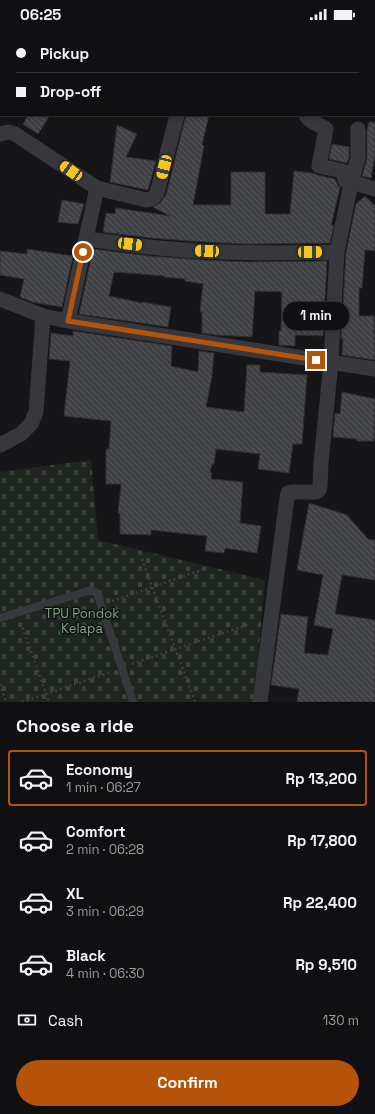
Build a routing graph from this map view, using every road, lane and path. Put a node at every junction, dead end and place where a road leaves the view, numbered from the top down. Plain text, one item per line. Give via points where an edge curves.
1 (177, 116) edge
2 (306, 116) edge
3 (358, 129) dead end
4 (0, 134) edge
5 (351, 183) junction
6 (374, 187) edge
7 (97, 188) junction
8 (86, 239) junction
9 (337, 252) junction
10 (0, 299) edge
11 (42, 316) junction
12 (68, 321) junction
13 (331, 362) junction
14 (375, 369) edge
15 (0, 445) edge
16 (142, 559) dead end
17 (207, 568) dead end
18 (152, 587) junction
19 (101, 606) junction
20 (17, 613) junction
21 (0, 618) edge
22 (250, 624) dead end
23 (176, 649) junction
24 (122, 668) junction
25 (0, 684) edge
26 (46, 694) junction
27 (6, 702) edge
28 (22, 702) edge
29 (49, 702) edge
30 (133, 702) edge
31 (195, 702) edge
32 (260, 702) edge

1 - 7 street via 154,198 146,200
2 - 5 street via 326,129 318,166 344,171 345,180
3 - 5 street via 358,158
4 - 7 street via 15,134
5 - 6 street
5 - 9 street
7 - 8 street
8 - 9 street via 201,251
8 - 12 street
9 - 13 street
10 - 11 street
11 - 12 street
11 - 15 street via 36,412 31,424 21,434
12 - 13 street
13 - 14 street
13 - 32 street via 319,488 312,493 288,493
16 - 18 path
17 - 18 path
18 - 19 path
18 - 23 path
19 - 20 lane via 97,593 88,591
19 - 24 lane
20 - 21 lane
20 - 26 path
22 - 23 path
23 - 24 path
23 - 31 path
24 - 26 path
24 - 30 lane
25 - 27 path
26 - 28 path
26 - 29 path

